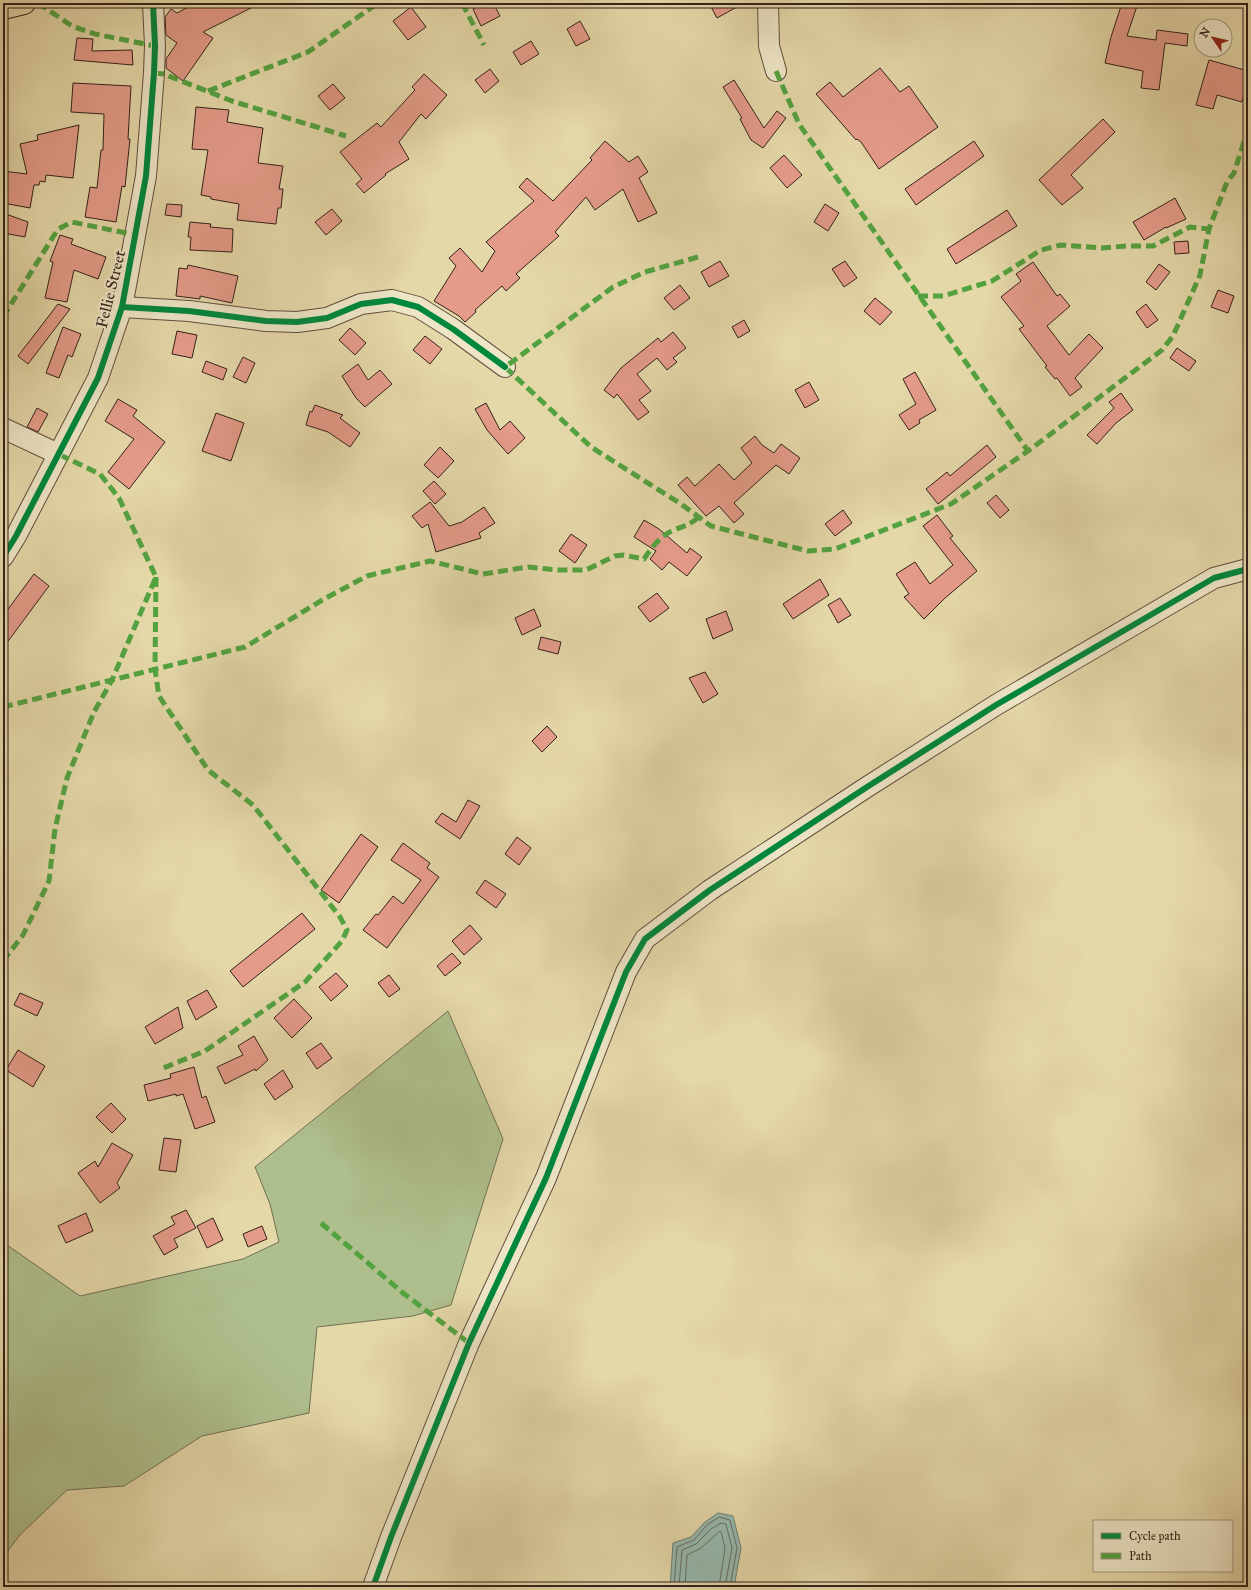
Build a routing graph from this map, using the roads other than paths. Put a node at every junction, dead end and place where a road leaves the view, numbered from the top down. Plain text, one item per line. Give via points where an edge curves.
1 (24, 3) edge
2 (153, 3) edge
3 (768, 3) edge
4 (3, 8) edge
5 (776, 71) dead end
6 (122, 308) junction
7 (505, 367) dead end
8 (3, 428) edge
9 (58, 454) junction
10 (3, 557) edge
11 (1248, 569) edge
12 (373, 1587) edge

1 - 4 main road
2 - 6 street, Fellie Street via 155,66 146,176
3 - 5 street via 769,46
6 - 7 street via 189,311 266,321 297,322 327,318 361,304 392,300 418,307
6 - 9 street, Fellie Street via 98,378
8 - 9 street
9 - 10 street, Fellie Street
11 - 12 street via 1214,578 996,705 710,890 645,939 626,972 546,1178 469,1343

